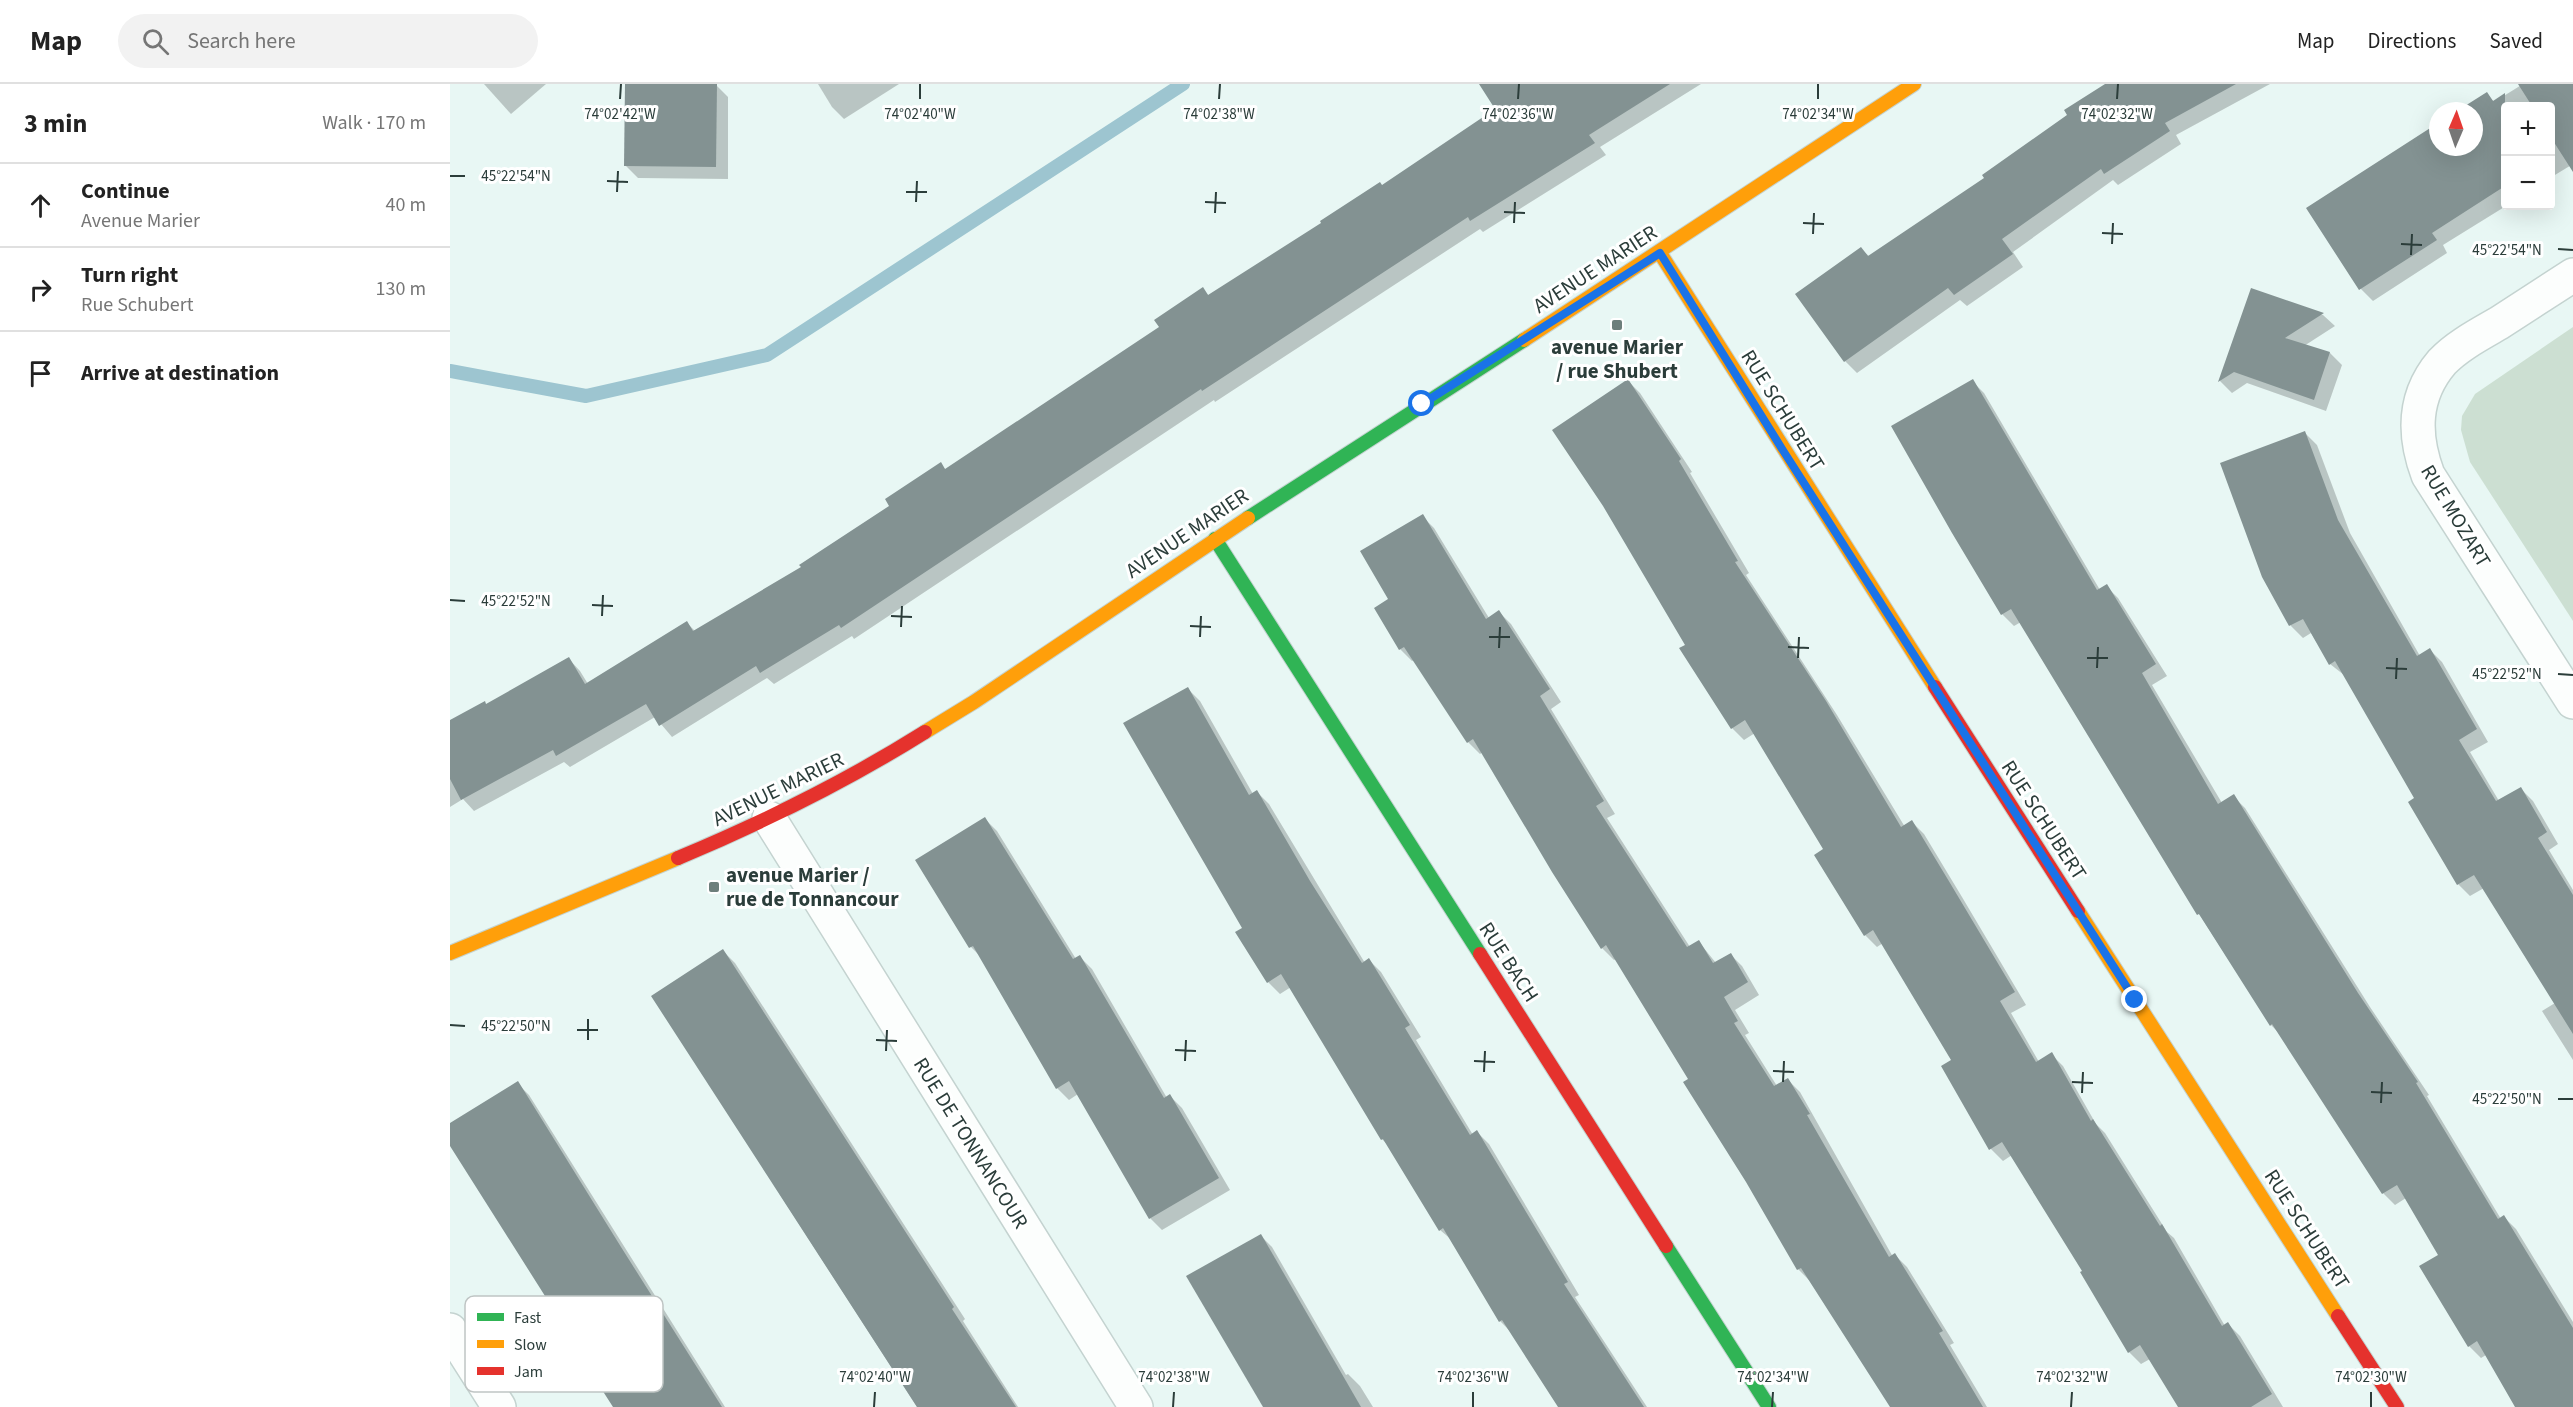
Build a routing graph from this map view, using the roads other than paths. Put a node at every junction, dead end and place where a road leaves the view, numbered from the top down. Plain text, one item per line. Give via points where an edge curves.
1 (1914, 84) edge
2 (1660, 253) junction
3 (2573, 275) edge
4 (1215, 539) junction
5 (2573, 702) edge
6 (769, 818) junction
7 (450, 953) edge
8 (450, 1330) edge
9 (465, 1354) edge
10 (489, 1392) edge
11 (499, 1407) edge
12 (1136, 1407) edge
13 (1769, 1407) edge
14 (2397, 1407) edge

1 - 2 street, AVENUE MARIER
2 - 4 street, AVENUE MARIER
2 - 14 street, RUE SCHUBERT
3 - 5 street, RUE MOZART via 2443,362 2418,408 2416,432 2428,475
4 - 6 street, AVENUE MARIER via 974,702 861,772
4 - 13 street, RUE BACH
6 - 7 street, AVENUE MARIER
6 - 12 street, RUE DE TONNANCOUR
8 - 9 street
10 - 11 street

